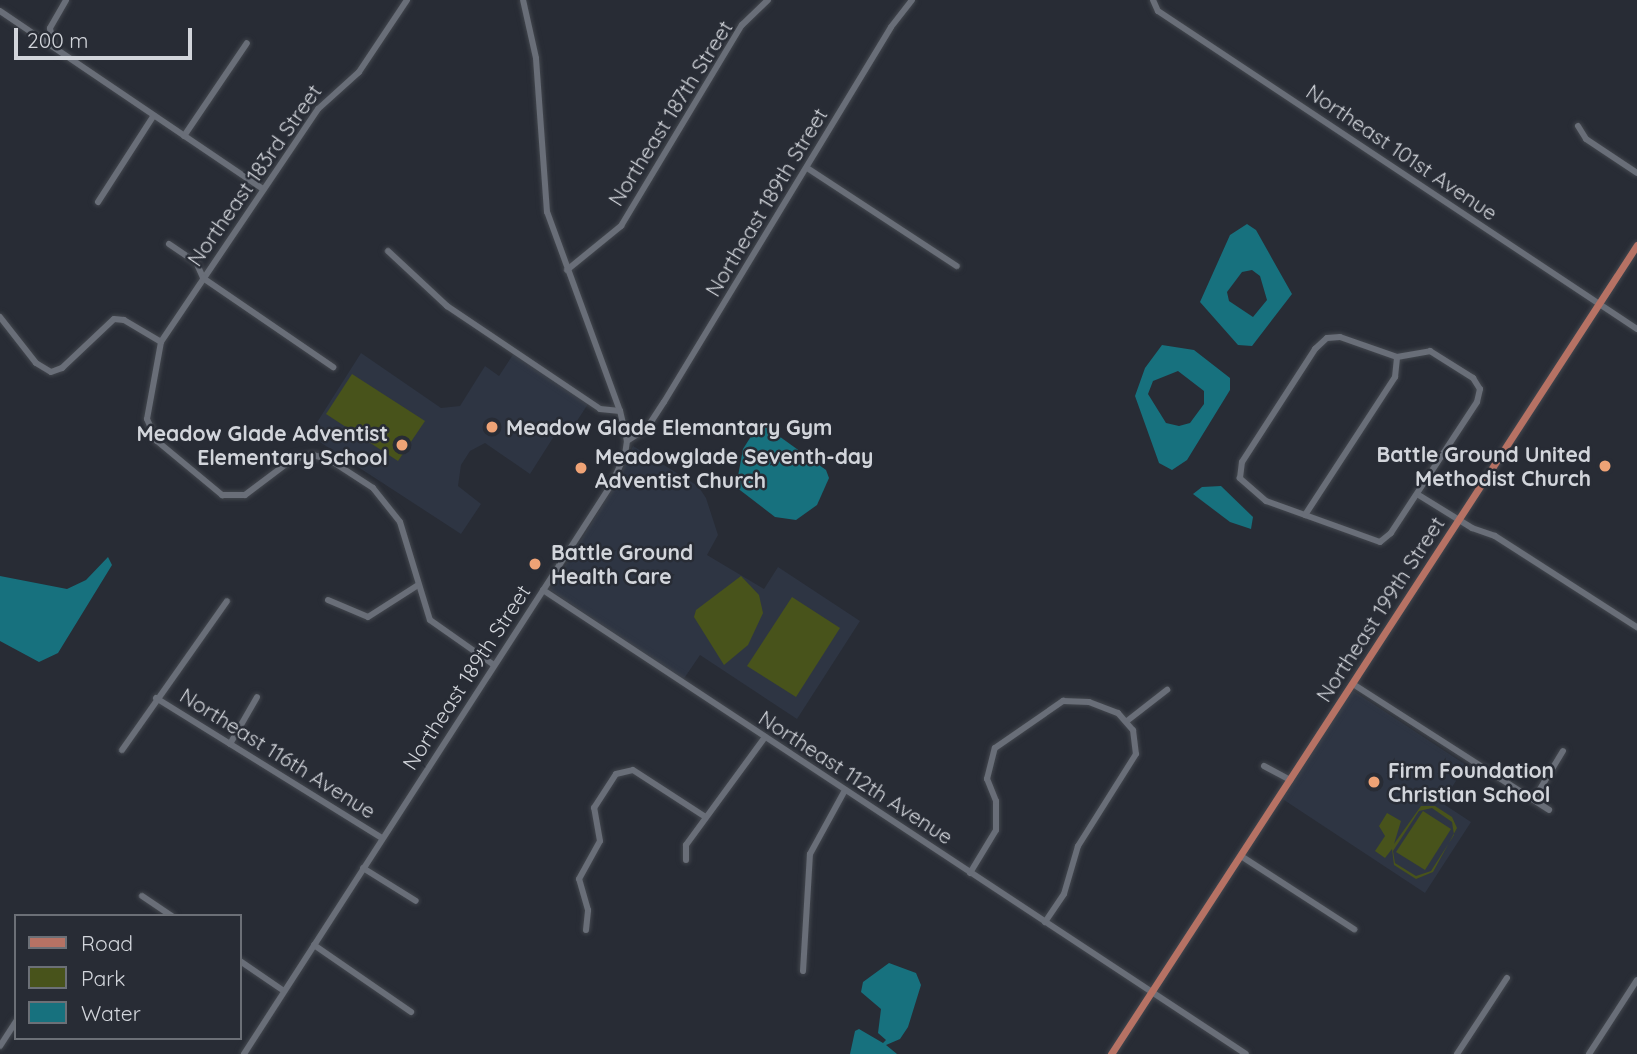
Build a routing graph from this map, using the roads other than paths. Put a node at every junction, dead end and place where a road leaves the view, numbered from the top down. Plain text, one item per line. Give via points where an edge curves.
1 (66, 0) edge
2 (407, 0) edge
3 (523, 0) edge
4 (768, 0) edge
5 (912, 0) edge
6 (1153, 0) edge
7 (0, 12) edge
8 (247, 43) dead end
9 (55, 48) junction
10 (154, 116) junction
11 (1578, 126) dead end
12 (184, 136) junction
13 (807, 168) junction
14 (1637, 173) edge
15 (263, 189) junction
16 (98, 202) dead end
17 (169, 244) dead end
18 (1637, 245) edge
19 (388, 251) dead end
20 (957, 266) dead end
21 (567, 270) junction
22 (203, 278) junction
23 (1598, 304) junction
24 (0, 317) edge
25 (1637, 329) edge
26 (161, 342) junction
27 (1397, 357) junction
28 (333, 368) dead end
29 (620, 411) junction
30 (627, 441) junction
31 (1417, 494) junction
32 (1305, 515) junction
33 (1459, 520) junction
34 (418, 585) junction
35 (543, 590) junction
36 (328, 600) dead end
37 (226, 601) dead end
38 (1637, 627) edge
39 (494, 665) junction
40 (1353, 684) junction
41 (1167, 690) dead end
42 (257, 697) dead end
43 (156, 698) junction
44 (1127, 721) junction
45 (765, 737) junction
46 (230, 744) junction
47 (122, 750) dead end
48 (1563, 751) dead end
49 (1264, 766) dead end
50 (1290, 780) junction
51 (845, 790) junction
52 (1534, 799) junction
53 (1549, 810) dead end
54 (704, 816) junction
55 (382, 838) junction
56 (1241, 856) junction
57 (686, 860) dead end
58 (363, 868) junction
59 (970, 873) junction
60 (142, 896) dead end
61 (416, 901) dead end
62 (169, 914) edge
63 (1045, 922) junction
64 (1354, 929) dead end
65 (586, 930) dead end
66 (314, 944) junction
67 (242, 962) edge
68 (803, 971) dead end
69 (1507, 978) dead end
70 (1637, 980) edge
71 (284, 991) junction
72 (1151, 992) junction
73 (411, 1012) dead end
74 (14, 1024) edge
75 (0, 1046) edge
76 (244, 1054) edge
77 (1111, 1054) edge
78 (1246, 1054) edge
79 (1457, 1054) edge
80 (1589, 1054) edge

1 - 9 street via 50,28
2 - 15 street, Northeast 183rd Street via 359,72 318,108
3 - 21 street via 538,80 545,202
4 - 21 street, Northeast 187th Street via 743,25 621,226
5 - 13 street, Northeast 189th Street
6 - 23 street, Northeast 101st Avenue via 1158,11
7 - 9 street
8 - 12 street
9 - 10 street
10 - 12 street
10 - 16 street
11 - 14 street via 1586,139
12 - 15 street
13 - 20 street
13 - 30 street, Northeast 189th Street via 664,402 646,428
15 - 22 street, Northeast 183rd Street
17 - 22 street via 196,262
18 - 23 main road, Northeast 199th Street
19 - 29 street via 447,306 600,409
21 - 29 street
22 - 26 street, Northeast 183rd Street
22 - 28 street
23 - 25 street, Northeast 101st Avenue
23 - 33 main road, Northeast 199th Street
24 - 26 street via 36,363 51,372 62,368 114,319
26 - 34 street via 147,414 157,441 210,489 231,497 257,489 298,458 330,460 391,506 404,532
27 - 31 street via 1430,351 1473,378 1480,394
27 - 32 street via 1395,377
27 - 32 street via 1340,337 1324,340 1242,462 1240,478 1251,492
29 - 30 street
30 - 35 street, Northeast 189th Street via 617,475
31 - 32 street via 1384,540 1372,541
31 - 33 street
33 - 38 street via 1495,536
33 - 40 main road, Northeast 199th Street
34 - 36 street via 368,617
34 - 39 street via 430,620
35 - 39 street, Northeast 189th Street
35 - 45 street, Northeast 112th Avenue
37 - 43 street via 178,675
39 - 55 street, Northeast 189th Street
40 - 50 main road, Northeast 199th Street
40 - 52 street
41 - 44 street
42 - 46 street
43 - 46 street, Northeast 116th Avenue
43 - 47 street
44 - 59 street via 1089,702 1063,701 995,748 987,779 996,801 996,830
44 - 63 street via 1136,754 1078,846 1064,894
45 - 51 street, Northeast 112th Avenue
45 - 54 street
46 - 55 street, Northeast 116th Avenue
48 - 52 street
49 - 50 street
50 - 56 main road, Northeast 199th Street
51 - 59 street, Northeast 112th Avenue
51 - 68 street via 810,854
52 - 53 street
54 - 57 street via 686,845
54 - 65 street via 636,772 624,769 613,777 593,811 601,839 579,879 588,910
55 - 58 street, Northeast 189th Street
56 - 64 street
56 - 72 main road, Northeast 199th Street
58 - 61 street
58 - 66 street, Northeast 189th Street
59 - 63 street, Northeast 112th Avenue
60 - 62 street
63 - 72 street, Northeast 112th Avenue
66 - 71 street, Northeast 189th Street
66 - 73 street
67 - 71 street
69 - 79 street
70 - 80 street
71 - 76 street, Northeast 189th Street
72 - 77 main road, Northeast 199th Street
72 - 78 street, Northeast 112th Avenue
74 - 75 street

